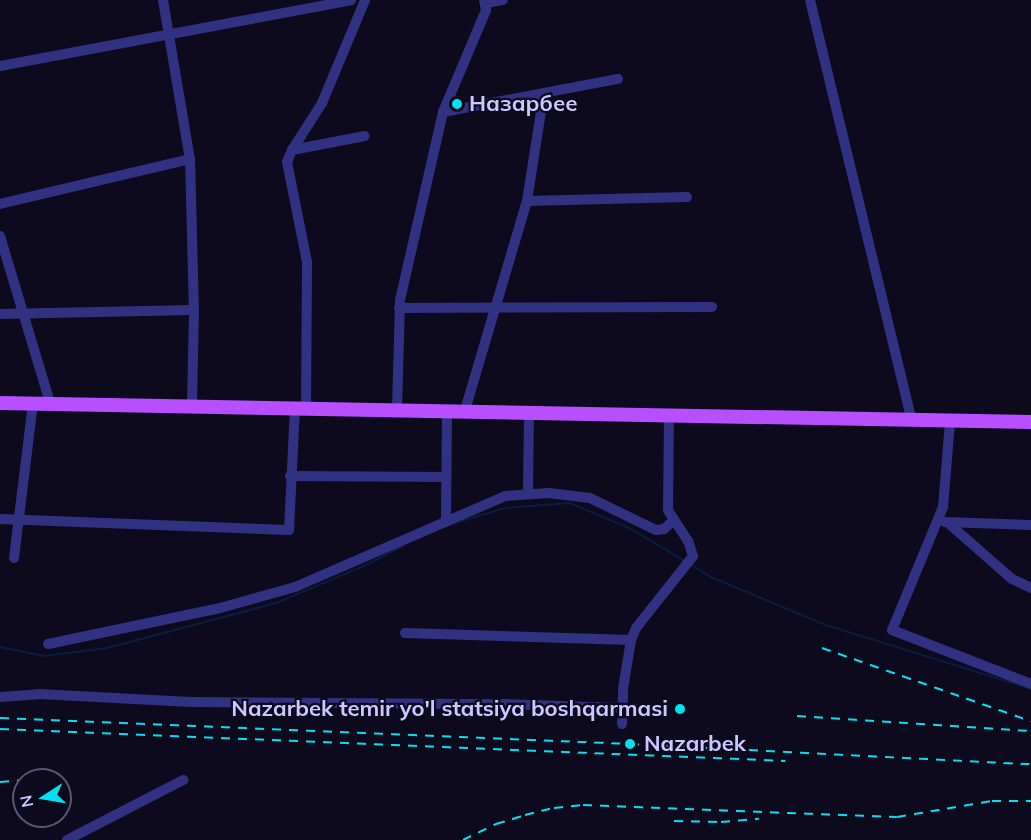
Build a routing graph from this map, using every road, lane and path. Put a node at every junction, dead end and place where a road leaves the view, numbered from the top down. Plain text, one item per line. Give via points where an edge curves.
1 (163, 0) edge
2 (351, 0) edge
3 (365, 0) edge
4 (503, 0) edge
5 (810, 0) edge
6 (485, 2) edge
7 (168, 34) junction
8 (0, 66) edge
9 (618, 79) dead end
10 (544, 93) junction
11 (443, 112) junction
12 (365, 136) dead end
13 (292, 150) junction
14 (190, 159) junction
15 (687, 197) dead end
16 (527, 201) junction
17 (0, 204) edge
18 (0, 236) edge
19 (496, 307) junction
20 (712, 307) dead end
21 (399, 308) junction
22 (194, 310) junction
23 (0, 314) edge
24 (25, 314) junction
25 (0, 403) edge
26 (33, 403) junction
27 (50, 403) junction
28 (192, 405) junction
29 (300, 407) junction
30 (397, 409) junction
31 (447, 410) junction
32 (465, 411) junction
33 (529, 412) junction
34 (669, 416) junction
35 (912, 421) junction
36 (950, 422) junction
37 (1031, 422) edge
38 (290, 476) junction
39 (445, 477) junction
40 (528, 494) junction
41 (0, 519) edge
42 (19, 520) junction
43 (674, 520) junction
44 (446, 522) junction
45 (941, 522) junction
46 (1031, 525) edge
47 (14, 558) dead end
48 (1031, 588) edge
49 (405, 633) dead end
50 (631, 640) junction
51 (48, 644) dead end
52 (1031, 684) edge
53 (0, 697) edge
54 (622, 708) junction
55 (622, 723) dead end
56 (183, 780) dead end
57 (67, 840) edge

1 - 7 street
2 - 7 street
3 - 13 street via 322,103
4 - 6 street
5 - 35 street
6 - 11 street
7 - 8 street
7 - 14 street
9 - 10 street
10 - 11 street
10 - 16 street
11 - 21 street
12 - 13 street
13 - 29 street via 287,162 307,262
14 - 17 street
14 - 22 street
15 - 16 street
16 - 19 street
18 - 24 street
19 - 20 street
19 - 21 street
19 - 32 street
21 - 30 street
22 - 24 street
22 - 28 street
23 - 24 street
24 - 27 street
25 - 26 main road
26 - 27 main road
26 - 42 street
27 - 28 main road
28 - 29 main road
29 - 30 main road
29 - 38 street
30 - 31 main road
31 - 32 main road
31 - 39 street
32 - 33 main road
33 - 34 main road
33 - 40 street
34 - 35 main road
34 - 43 street via 668,510
35 - 36 main road
36 - 37 main road
36 - 45 street
38 - 39 street
38 - 42 street via 289,530
39 - 44 street
40 - 43 street via 590,498 656,530 664,529
40 - 44 street via 505,496
41 - 42 street
42 - 47 street
43 - 50 street via 693,556 636,628
44 - 51 street via 295,587 220,608
45 - 46 street
45 - 48 street via 1012,579
45 - 52 street via 892,630
49 - 50 street
50 - 54 street
53 - 54 street via 39,694 191,702
54 - 55 street
56 - 57 street

